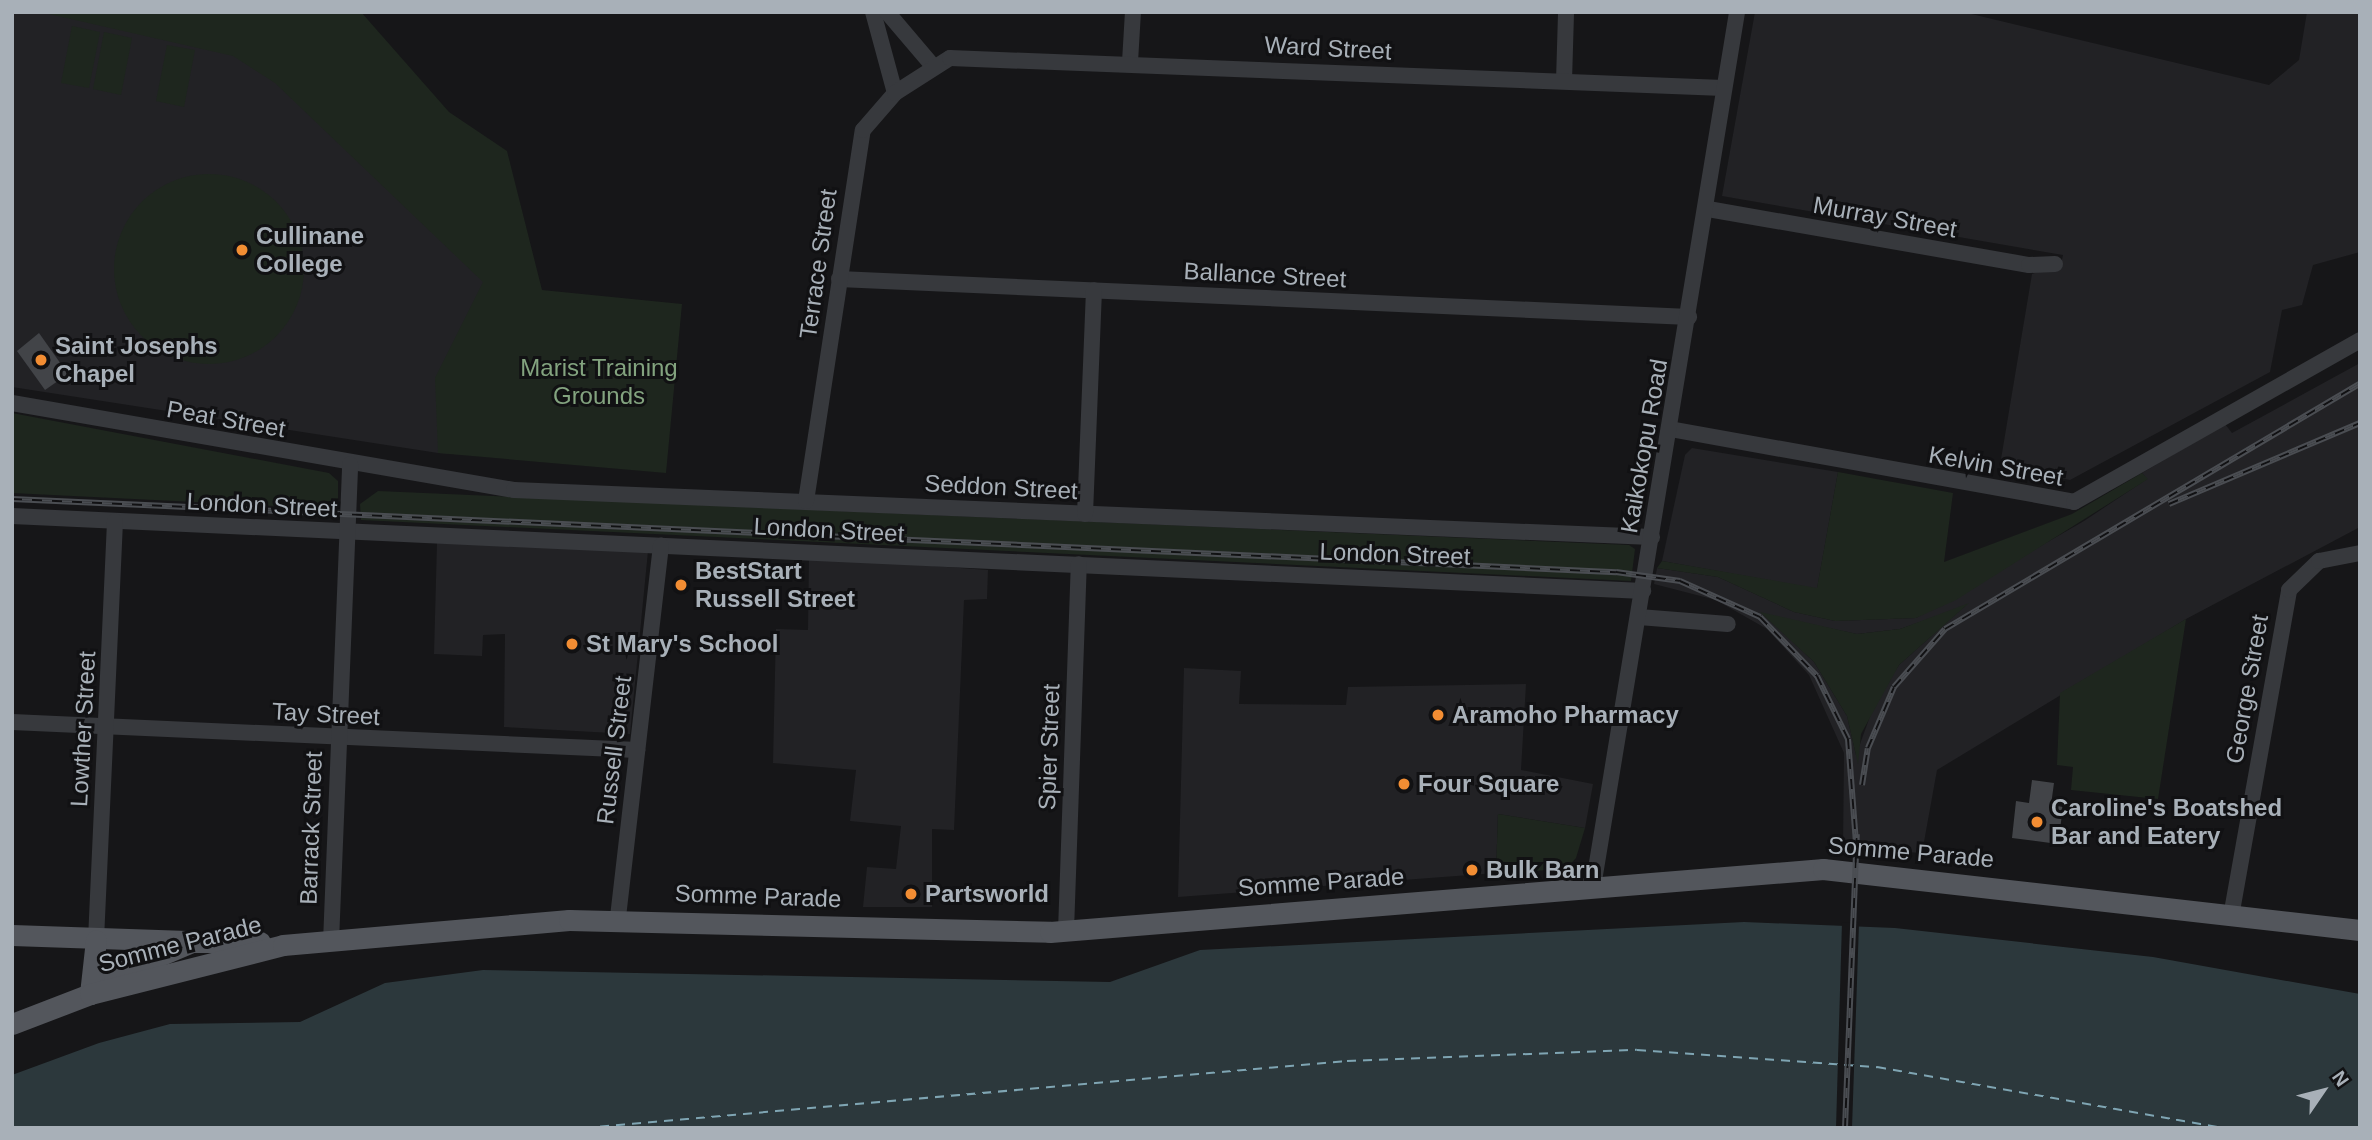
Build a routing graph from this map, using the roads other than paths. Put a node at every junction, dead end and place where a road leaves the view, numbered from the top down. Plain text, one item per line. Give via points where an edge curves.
1 (873, 12) edge
2 (887, 12) edge
3 (1133, 12) edge
4 (1566, 12) edge
5 (1737, 12) edge
6 (1130, 62) junction
7 (933, 66) junction
8 (1564, 81) junction
9 (1723, 88) junction
10 (895, 93) junction
11 (1708, 209) junction
12 (2055, 264) dead end
13 (839, 279) junction
14 (1094, 290) junction
15 (1689, 317) junction
16 (2360, 340) edge
17 (12, 403) edge
18 (1670, 429) junction
19 (350, 464) junction
20 (806, 501) junction
21 (1085, 514) junction
22 (12, 516) edge
23 (115, 521) junction
24 (347, 532) junction
25 (1652, 537) junction
26 (661, 545) junction
27 (2360, 553) edge
28 (1079, 564) junction
29 (1643, 591) junction
30 (1639, 617) junction
31 (1728, 624) dead end
32 (12, 722) edge
33 (106, 726) junction
34 (338, 737) junction
35 (637, 750) junction
36 (1593, 887) junction
37 (2232, 911) junction
38 (618, 917) junction
39 (2360, 930) edge
40 (1066, 931) junction
41 (12, 935) edge
42 (96, 940) junction
43 (192, 942) junction
44 (331, 942) junction
45 (283, 945) junction
46 (156, 956) junction
47 (218, 959) junction
48 (90, 994) junction
49 (12, 1024) edge

1 - 10 street
2 - 7 street
3 - 6 street
4 - 8 street
5 - 9 street, Kaikokopu Road
6 - 7 street, Ward Street via 967,54
6 - 8 street, Ward Street
7 - 10 street, Terrace Street
8 - 9 street, Ward Street
9 - 11 street, Kaikokopu Road
10 - 13 street, Terrace Street via 863,130
11 - 12 street, Murray Street via 2029,265
11 - 15 street, Kaikokopu Road
13 - 14 street, Ballance Street
13 - 20 street, Terrace Street
14 - 15 street, Ballance Street
14 - 21 street
15 - 18 street, Kaikokopu Road
16 - 18 street, Kelvin Street via 2074,502
17 - 19 street, Peat Street
18 - 25 street, Kaikokopu Road
19 - 20 street, Seddon Street via 514,490
19 - 24 street, Barrack Street
20 - 21 street, Seddon Street
21 - 25 street, Seddon Street
22 - 23 street, London Street
23 - 24 street, London Street
23 - 33 street, Lowther Street
24 - 26 street, London Street
24 - 34 street, Barrack Street
25 - 29 street, Kaikokopu Road
26 - 28 street, London Street
26 - 35 street, Russell Street
27 - 37 street, George Street via 2338,554 2311,566 2294,581 2286,600
28 - 29 street, London Street
28 - 40 street, Spier Street
29 - 30 street, Kaikokopu Road
30 - 31 street
30 - 36 street, Kaikokopu Road
32 - 33 street, Tay Street
33 - 34 street, Tay Street
33 - 42 street, Lowther Street
34 - 35 street, Tay Street
34 - 44 street, Barrack Street
35 - 38 street, Russell Street
36 - 37 main road, Somme Parade via 1840,868
36 - 40 main road, Somme Parade
37 - 39 main road, Somme Parade
38 - 40 main road, Somme Parade
38 - 44 main road, Somme Parade
41 - 42 main road
42 - 43 main road
42 - 46 main road
42 - 48 main road
43 - 45 main road, Somme Parade
43 - 46 main road, Somme Parade
44 - 45 main road, Somme Parade
45 - 47 main road, Somme Parade
46 - 47 main road
46 - 48 main road, Somme Parade
47 - 48 main road, Somme Parade
48 - 49 main road, Somme Parade

